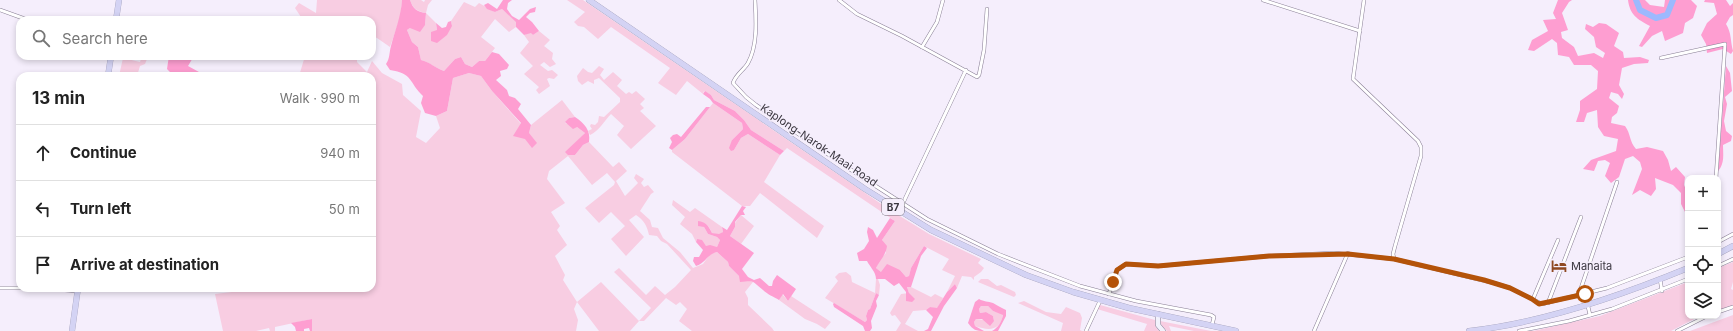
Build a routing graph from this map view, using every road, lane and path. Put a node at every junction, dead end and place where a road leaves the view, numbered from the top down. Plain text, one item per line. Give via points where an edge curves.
1 (119, 0) edge
2 (589, 0) edge
3 (755, 0) edge
4 (839, 0) edge
5 (943, 0) edge
6 (1263, 0) edge
7 (1364, 0) edge
8 (988, 9) dead end
9 (0, 10) edge
10 (17, 16) edge
11 (117, 16) edge
12 (1360, 31) junction
13 (922, 47) junction
14 (1661, 58) dead end
15 (110, 60) edge
16 (966, 70) junction
17 (109, 72) edge
18 (1716, 175) edge
19 (1617, 182) dead end
20 (903, 203) junction
21 (1581, 217) dead end
22 (1733, 234) edge
23 (1558, 240) dead end
24 (1721, 240) edge
25 (975, 242) junction
26 (1733, 246) edge
27 (971, 250) junction
28 (1721, 252) edge
29 (1348, 254) junction
30 (1685, 258) edge
31 (1394, 259) junction
32 (1733, 259) edge
33 (1721, 265) edge
34 (1685, 269) edge
35 (1039, 271) junction
36 (1037, 279) junction
37 (1660, 279) junction
38 (1685, 280) edge
39 (0, 288) edge
40 (16, 288) edge
41 (1662, 290) junction
42 (78, 292) edge
43 (1109, 294) junction
44 (1579, 294) junction
45 (1585, 294) junction
46 (1532, 299) junction
47 (1100, 301) junction
48 (1548, 303) junction
49 (1587, 305) junction
50 (1733, 307) edge
51 (1721, 311) edge
52 (1158, 314) junction
53 (1590, 315) junction
54 (1701, 319) edge
55 (1525, 321) junction
56 (1212, 326) junction
57 (1527, 330) junction
58 (72, 331) edge
59 (1086, 331) edge
60 (1163, 331) edge
61 (1236, 331) edge
62 (1314, 331) edge
63 (1470, 331) edge
64 (1519, 331) edge
65 (1677, 331) edge

1 - 11 highway
2 - 27 highway, Kaplong-Narok-Maai Road / B7 via 865,189 931,230
3 - 20 street via 756,22 751,58 735,78 735,87 756,105
4 - 13 street via 858,14
5 - 13 street via 937,22
6 - 12 street
7 - 12 street
8 - 16 street via 984,50 978,76
9 - 10 street
12 - 31 street via 1353,73 1354,82 1418,142 1422,150 1394,246
13 - 16 street
14 - 18 street via 1725,44
15 - 17 highway
16 - 20 street
19 - 44 street
20 - 25 street via 927,219
21 - 48 street
22 - 24 street
23 - 46 street
25 - 27 street
25 - 35 street
26 - 28 highway
27 - 36 highway, Kaplong-Narok-Maai Road / B7
29 - 31 street
29 - 43 street via 1269,256 1158,266 1126,264 1117,270
29 - 62 street
30 - 45 street
31 - 46 street via 1484,280 1510,288
32 - 33 street
34 - 37 highway
35 - 36 street
35 - 43 street
36 - 47 highway, Kaplong-Narok-Maai Road / B7
37 - 41 street
37 - 49 highway
38 - 41 street
39 - 40 street
41 - 53 street via 1625,305
42 - 58 highway
43 - 56 street via 1211,315 1214,317
44 - 45 street
44 - 48 street
45 - 49 street
46 - 48 street via 1539,304
47 - 52 highway, Kaplong-Narok-Maai Road / B7
47 - 59 street
49 - 53 street
49 - 55 highway
50 - 51 street
52 - 56 highway, Kaplong-Narok-Maai Road / B7
52 - 60 street via 1158,325
53 - 57 street
54 - 65 street
55 - 57 street
55 - 63 highway
56 - 61 highway, Kaplong-Narok-Maai Road / B7
57 - 64 street

